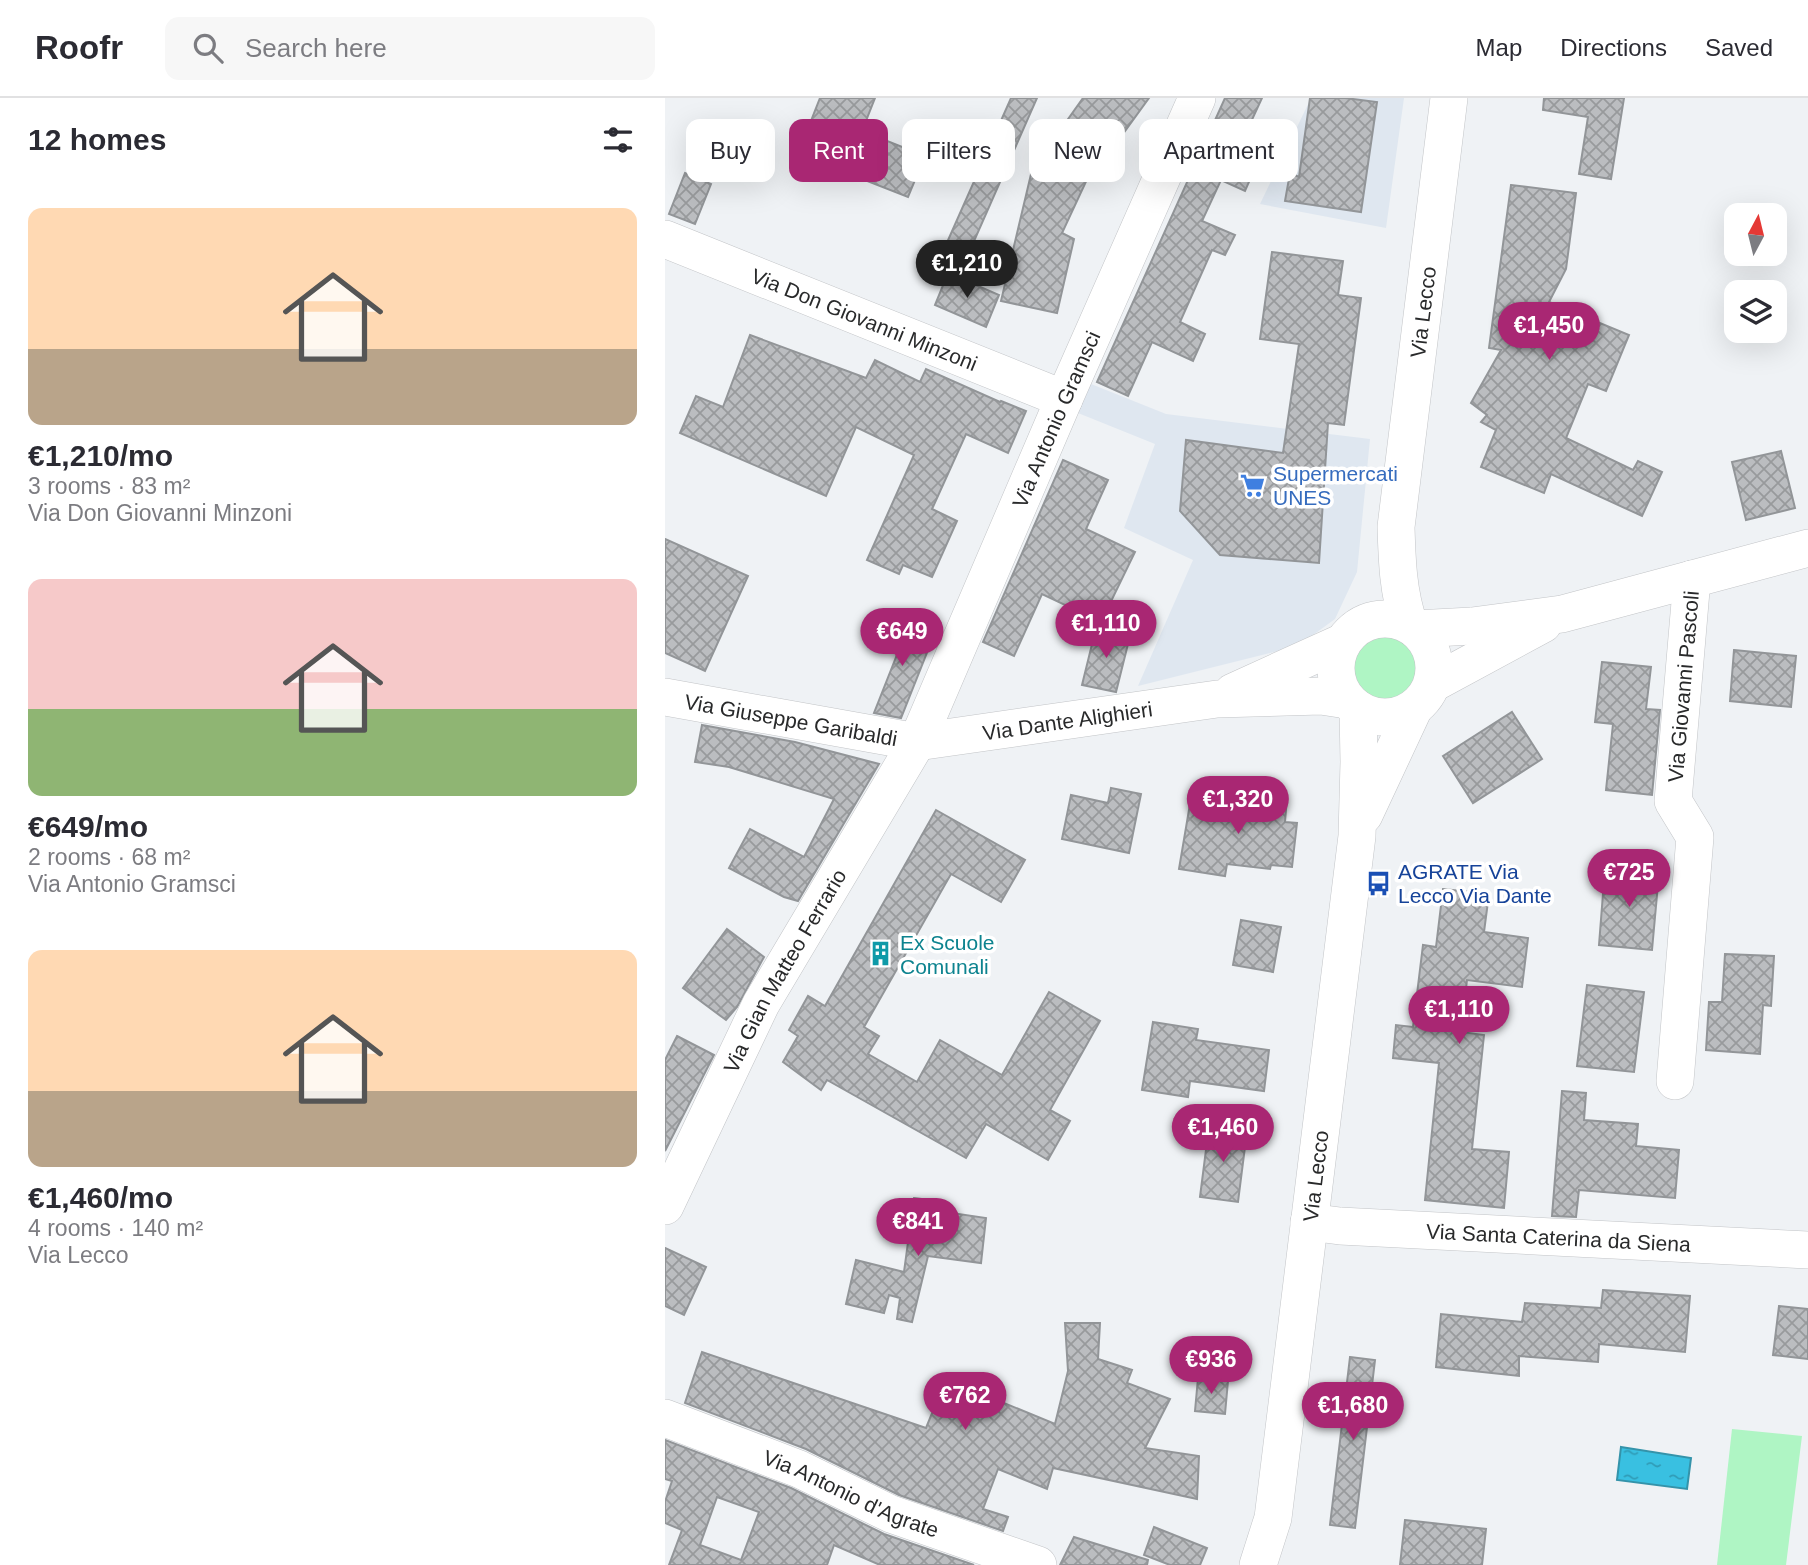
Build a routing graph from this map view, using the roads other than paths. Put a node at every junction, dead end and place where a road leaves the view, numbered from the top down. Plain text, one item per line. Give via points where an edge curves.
1 (1196, 98) edge
2 (1449, 98) edge
3 (665, 239) edge
4 (1065, 399) junction
5 (1396, 527) junction
6 (1808, 548) edge
7 (1692, 579) junction
8 (1562, 614) junction
9 (1412, 626) junction
10 (1347, 637) junction
11 (1423, 696) junction
12 (665, 697) edge
13 (1217, 699) junction
14 (1352, 704) junction
15 (917, 742) junction
16 (1357, 836) junction
17 (1675, 1081) dead end
18 (665, 1206) edge
19 (1309, 1222) junction
20 (1808, 1250) edge
21 (665, 1418) edge
22 (1273, 1518) junction
23 (1038, 1565) edge
24 (1258, 1565) edge
25 (1276, 1565) edge

1 - 4 street, Via Antonio Gramsci
2 - 5 street, Via Lecco
3 - 4 street, Via Don Giovanni Minzoni
4 - 15 street, Via Antonio Gramsci
5 - 9 street, Via Lecco via 1401,598
5 - 10 street, Via Lecco
6 - 7 street
7 - 8 street
7 - 17 street, Via Giovanni Pascoli via 1674,801 1695,836
8 - 9 street via 1472,626
8 - 11 street
9 - 10 street via 1384,618 1363,624
9 - 11 street via 1432,651 1435,668
10 - 13 street, Via Dante Alighieri
10 - 14 street via 1337,658 1336,676
11 - 14 street via 1404,714 1393,717 1371,715
11 - 16 street, Via Lecco
12 - 15 street, Via Giuseppe Garibaldi
13 - 14 street, Via Dante Alighieri via 1321,696
13 - 15 street, Via Dante Alighieri
14 - 16 street, Via Lecco via 1359,762
15 - 18 street, Via Gian Matteo Ferrario via 761,1004
16 - 19 street, Via Lecco
19 - 20 street, Via Santa Caterina da Siena
19 - 22 street, Via Lecco
21 - 23 street, Via Antonio d'Agrate via 799,1469 891,1514
22 - 24 street, Via Lecco
22 - 25 street, Via Lecco

